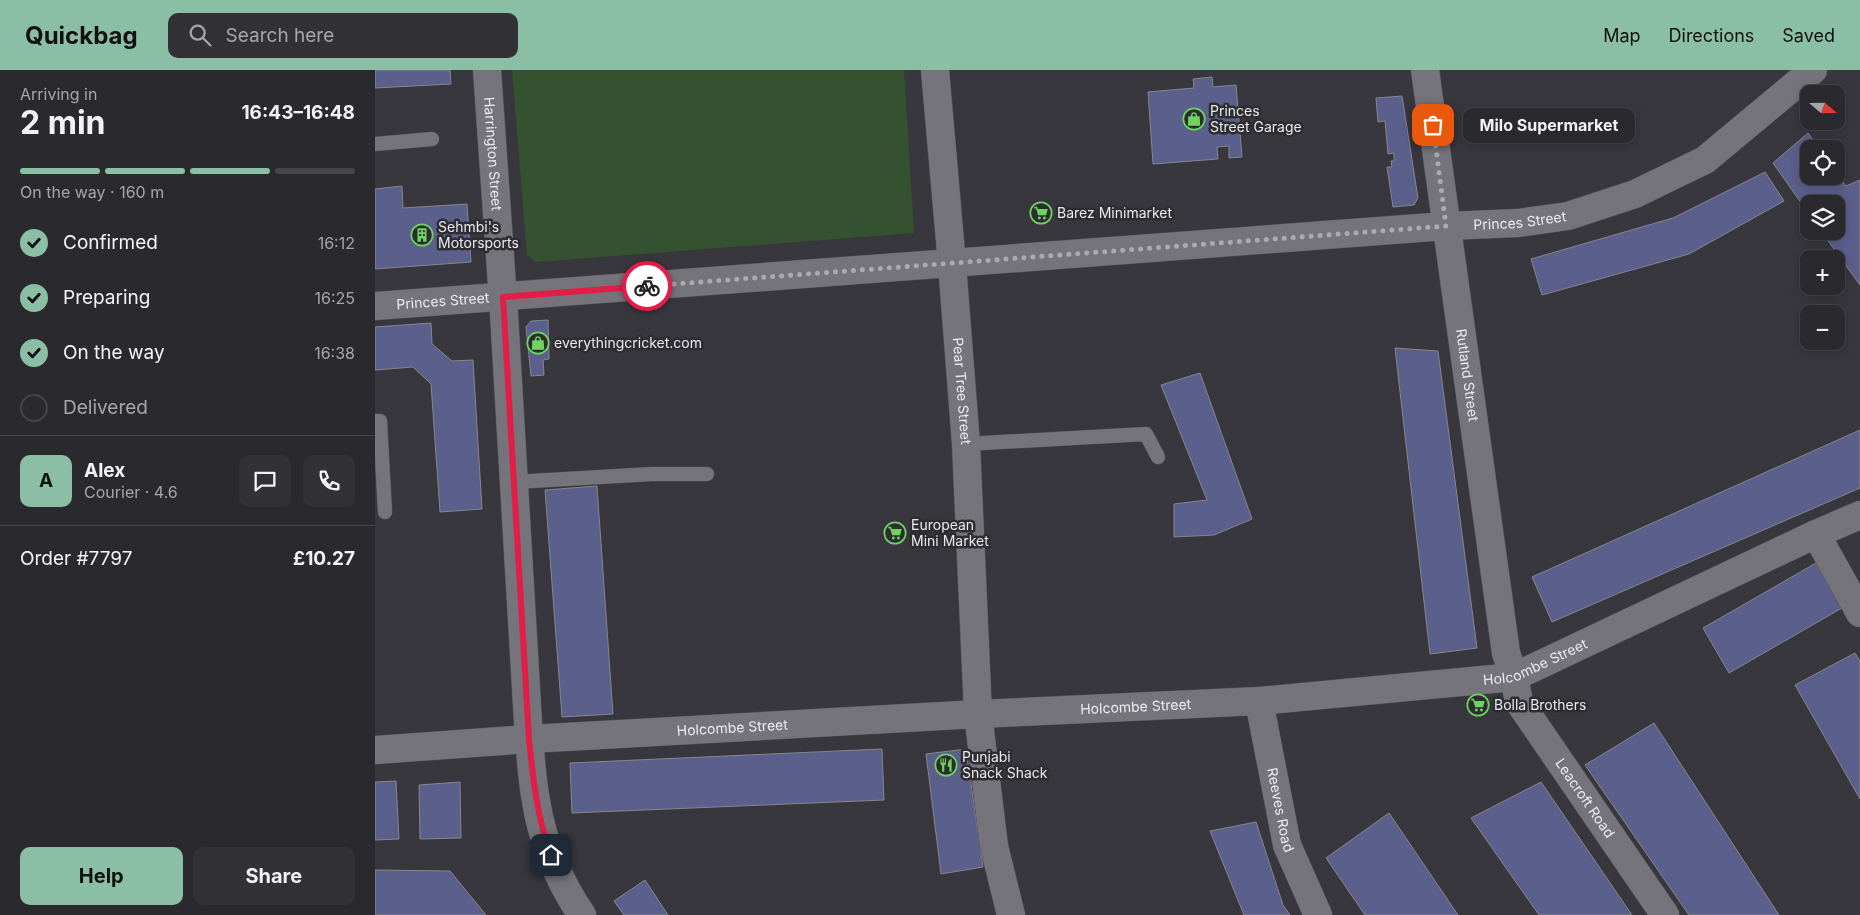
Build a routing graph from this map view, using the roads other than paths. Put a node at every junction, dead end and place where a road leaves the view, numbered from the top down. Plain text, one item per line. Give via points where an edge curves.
1 (487, 70) edge
2 (935, 70) edge
3 (1425, 70) edge
4 (1813, 70) edge
5 (432, 139) dead end
6 (375, 144) edge
7 (1446, 226) junction
8 (952, 264) junction
9 (503, 297) junction
10 (375, 306) edge
11 (375, 421) edge
12 (965, 444) junction
13 (1158, 457) dead end
14 (707, 474) dead end
15 (514, 482) junction
16 (385, 512) dead end
17 (1860, 514) edge
18 (1816, 534) junction
19 (1860, 613) edge
20 (1514, 677) junction
21 (1259, 701) junction
22 (978, 714) junction
23 (529, 739) junction
24 (375, 750) edge
25 (582, 915) edge
26 (1011, 915) edge
27 (1318, 915) edge
28 (1665, 915) edge

1 - 9 street, Harrington Street
2 - 8 street, Pear Tree Street
3 - 7 street, Rutland Street
4 - 7 street, Princes Street via 1705,160 1635,194 1568,216 1518,223
5 - 6 lane
7 - 8 street, Princes Street
7 - 20 street, Rutland Street via 1506,652
8 - 9 street, Princes Street
8 - 12 street, Pear Tree Street
9 - 10 street, Princes Street
9 - 15 street, Harrington Street
11 - 16 lane via 380,421
12 - 13 lane via 1146,434
12 - 22 street, Pear Tree Street
14 - 15 lane
15 - 23 street, Harrington Street
17 - 18 street, Holcombe Street
18 - 19 street
18 - 20 street, Holcombe Street
20 - 21 street, Holcombe Street
20 - 28 street, Leacroft Road via 1519,702
21 - 22 street, Holcombe Street
21 - 27 street, Reeves Road via 1287,845
22 - 23 street, Holcombe Street
22 - 26 street, Pear Tree Street via 993,846
23 - 24 street, Holcombe Street
23 - 25 street, Harrington Street via 536,801 544,835 559,873

